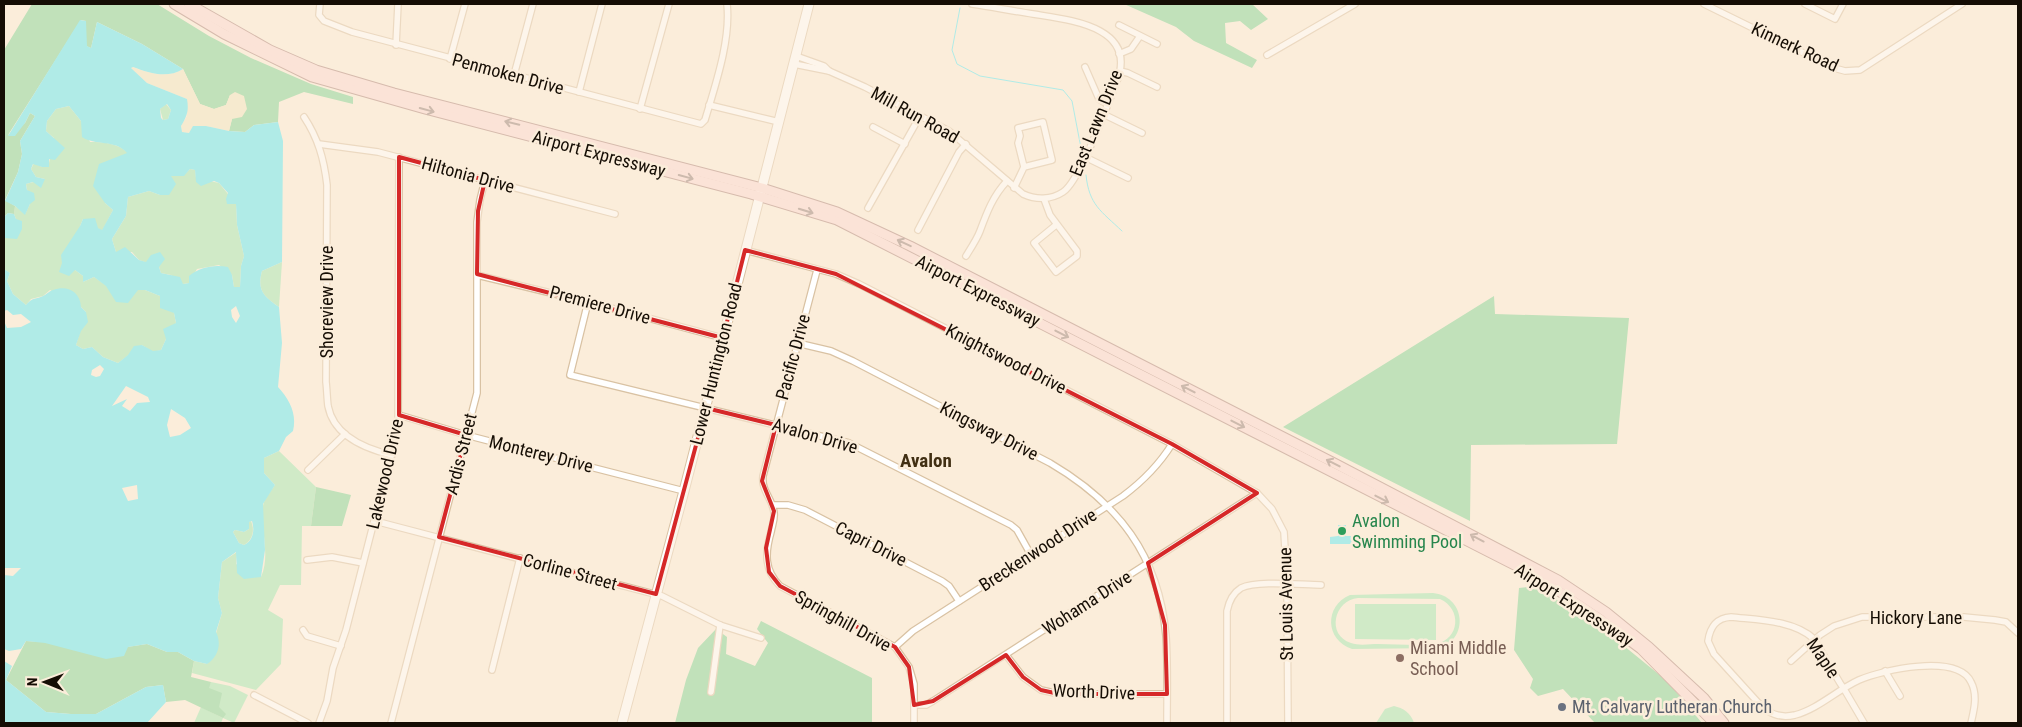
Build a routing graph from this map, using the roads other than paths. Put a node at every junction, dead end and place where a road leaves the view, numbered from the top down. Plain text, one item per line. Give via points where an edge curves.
1 (174, 4) edge
2 (189, 4) edge
3 (320, 4) edge
4 (398, 4) edge
5 (465, 4) edge
6 (533, 4) edge
7 (602, 4) edge
8 (669, 4) edge
9 (728, 4) edge
10 (809, 4) edge
11 (972, 4) edge
12 (1355, 4) edge
13 (1704, 4) edge
14 (1805, 4) edge
15 (1843, 4) edge
16 (1962, 4) edge
17 (1119, 25) dead end
18 (1140, 36) junction
19 (1156, 44) dead end
20 (396, 45) junction
21 (1267, 55) dead end
22 (1120, 57) junction
23 (450, 59) junction
24 (795, 60) junction
25 (1085, 67) dead end
26 (1120, 71) junction
27 (514, 76) junction
28 (1157, 87) dead end
29 (579, 92) junction
30 (1108, 104) junction
31 (709, 105) junction
32 (640, 108) junction
33 (1103, 114) junction
34 (920, 116) junction
35 (304, 117) dead end
36 (779, 122) junction
37 (873, 127) dead end
38 (1142, 133) dead end
39 (319, 144) junction
40 (905, 144) junction
41 (966, 144) junction
42 (399, 157) junction
43 (1085, 157) junction
44 (1024, 167) junction
45 (1128, 178) dead end
46 (486, 180) junction
47 (1006, 181) junction
48 (1014, 188) junction
49 (761, 192) junction
50 (1044, 199) junction
51 (868, 208) dead end
52 (615, 214) dead end
53 (1056, 225) junction
54 (918, 230) dead end
55 (745, 250) junction
56 (966, 256) dead end
57 (817, 270) junction
58 (477, 276) junction
59 (588, 302) junction
60 (722, 338) junction
61 (797, 343) junction
62 (706, 408) junction
63 (399, 415) junction
64 (776, 425) junction
65 (344, 434) junction
66 (466, 435) junction
67 (1172, 444) junction
68 (392, 455) junction
69 (308, 470) dead end
70 (684, 491) junction
71 (1257, 493) junction
72 (1108, 505) junction
73 (773, 506) junction
74 (375, 521) junction
75 (439, 537) junction
76 (1031, 555) junction
77 (520, 558) junction
78 (307, 560) dead end
79 (1148, 563) junction
80 (364, 564) junction
81 (1287, 584) junction
82 (1321, 585) dead end
83 (780, 586) joint
84 (656, 594) junction
85 (959, 601) junction
86 (720, 624) junction
87 (303, 630) dead end
88 (2018, 633) edge
89 (761, 638) dead end
90 (1814, 639) junction
91 (341, 646) junction
92 (895, 647) junction
93 (1006, 655) junction
94 (1791, 661) dead end
95 (492, 670) dead end
96 (1885, 671) junction
97 (1844, 689) junction
98 (711, 692) dead end
99 (1167, 694) junction
100 (254, 695) dead end
101 (1900, 696) dead end
102 (914, 705) junction
103 (308, 723) edge
104 (319, 723) edge
105 (391, 723) edge
106 (622, 723) edge
107 (914, 723) edge
108 (1167, 723) edge
109 (1227, 723) edge
110 (1288, 723) edge
111 (1714, 723) edge
112 (1724, 723) edge
113 (1864, 723) edge
114 (1971, 723) edge

1 -> 49 main road, Airport Expressway via 224,34 312,77 425,109
49 -> 2 main road, Airport Expressway via 316,70 262,45
3 - 20 street, Penmoken Drive via 320,15 324,21
4 - 20 street
5 - 23 street
6 - 27 street
7 - 29 street
8 - 32 street
9 - 31 street via 724,48
10 - 24 main road, Lower Huntington Road
11 - 22 street via 1087,24 1114,43
12 - 21 street
13 - 16 street, Kinnerk Road via 1845,71 1860,70
14 - 15 street via 1835,19
17 - 18 street
18 - 19 street
18 - 22 street
20 - 23 street, Penmoken Drive
22 - 26 street, East Lawn Drive
23 - 27 street, Penmoken Drive
24 - 34 street, Mill Run Road via 824,66
24 - 36 main road, Lower Huntington Road
25 - 30 street via 1099,99
26 - 28 street
26 - 30 street, East Lawn Drive
27 - 29 street, Penmoken Drive
29 - 32 street, Penmoken Drive
30 - 33 street, East Lawn Drive
31 - 32 street, Penmoken Drive via 701,124
31 - 36 street
33 - 38 street
33 - 43 street, East Lawn Drive
34 - 40 street
34 - 41 street, Mill Run Road
35 - 39 street, Shoreview Drive
36 - 49 main road, Lower Huntington Road
37 - 40 street
39 - 42 street, Hiltonia Drive
39 - 65 street, Shoreview Drive via 327,185 328,407
40 - 51 street
41 - 47 street, Mill Run Road
41 - 54 street
42 - 46 street, Hiltonia Drive
42 - 63 street, Lakewood Drive
43 - 45 street
43 - 50 street, East Lawn Drive via 1071,185 1055,197
44 - 44 street via 1018,128 1043,122 1052,160
44 - 48 street
46 - 52 street, Hiltonia Drive
46 - 58 street, Ardis Street via 478,211
47 - 48 street, Mill Run Road
47 - 56 street via 997,191
48 - 50 street, Mill Run Road via 1029,197
49 - 55 main road, Lower Huntington Road
49 -> 111 main road, Airport Expressway via 837,220 1538,577 1641,649
112 -> 49 main road, Airport Expressway via 1704,698 1649,646 1558,580 910,246 836,212
50 - 53 street via 1046,210
53 - 53 street via 1077,251 1077,256 1056,272 1034,243
55 - 57 street, Knightswood Drive
55 - 60 main road, Lower Huntington Road
57 - 61 street, Pacific Drive
57 - 67 street, Knightswood Drive via 859,284
58 - 59 street, Premiere Drive
58 - 66 street, Ardis Street via 477,393
59 - 60 street, Premiere Drive
59 - 62 street, Avalon Drive via 570,375
60 - 62 main road, Lower Huntington Road
61 - 64 street, Pacific Drive
61 - 72 street, Kingsway Drive via 853,360 1077,479
62 - 64 street, Avalon Drive
62 - 70 main road, Lower Huntington Road
63 - 66 street, Monterey Drive
63 - 68 street, Lakewood Drive
64 - 73 street, Pacific Drive via 762,481
64 - 76 street, Avalon Drive via 860,448 996,516 1017,530
65 - 68 street, Shoreview Drive via 360,445
65 - 69 street
66 - 70 street, Monterey Drive
66 - 75 street, Ardis Street
67 - 71 street, Knightswood Drive
67 - 72 street, Breckenwood Drive via 1147,477
68 - 74 street, Lakewood Drive
70 - 84 main road, Lower Huntington Road
71 - 79 street, Wohama Drive
71 - 81 street, St Louis Avenue via 1272,509 1284,532
72 - 76 street, Breckenwood Drive
72 - 79 street, Kingsway Drive via 1127,528
73 - 83 street, Pacific Drive via 774,518 766,557 769,572
73 - 85 street, Capri Drive via 794,506 814,514 942,580
74 - 75 street, Corline Street
74 - 80 street, Lakewood Drive
75 - 77 street, Corline Street
75 - 105 street, Ardis Street
76 - 85 street, Breckenwood Drive
77 - 84 street, Corline Street
77 - 95 street
78 - 80 street via 332,557
79 - 93 street, Wohama Drive
79 - 99 street, Kingsway Drive via 1165,625
80 - 91 street, Lakewood Drive
81 - 82 street
81 - 109 street via 1253,584 1240,589 1232,597 1227,611
81 - 110 street, St Louis Avenue
83 - 92 street, Springhill Drive
84 - 86 street, Corline Street
84 - 106 main road, Lower Huntington Road
85 - 92 street, Breckenwood Drive
86 - 89 street, Corline Street
86 - 98 street
87 - 91 street via 308,636
88 - 90 street, Hickory Lane via 2006,622 1995,620 1862,617 1834,626
90 - 94 street, Hickory Lane
90 - 97 street, Maple
90 - 97 street, Maple via 1792,626 1731,616 1718,620 1709,632 1708,641 1714,654 1772,714 1785,717 1801,713
91 - 104 street, Lakewood Drive
92 - 102 street, Springhill Drive via 904,659 914,684
93 - 99 street, Worth Drive via 1023,676 1041,690 1059,694
93 - 102 street, Wohama Drive via 926,705
96 - 97 street via 1858,680
96 - 101 street
96 - 114 street via 1936,666 1962,672 1971,682 1975,698
97 - 113 street, Maple
99 - 108 street, Kingsway Drive
100 - 103 street
102 - 107 street, Springhill Drive

